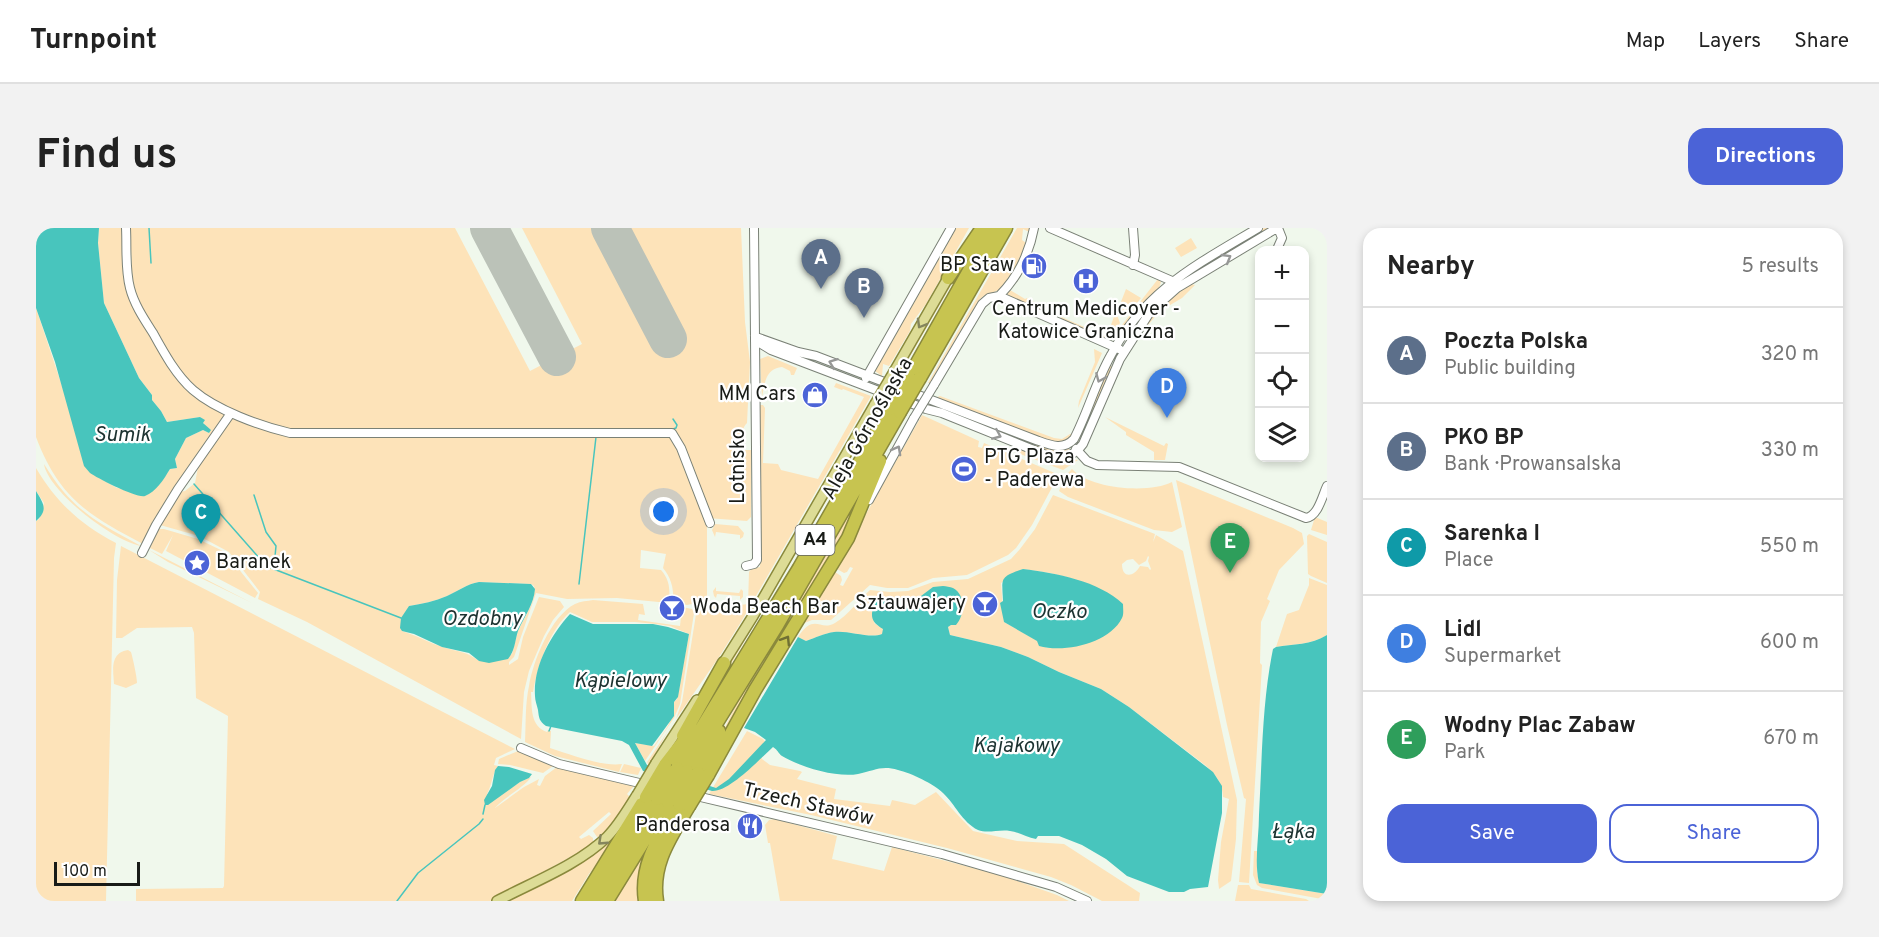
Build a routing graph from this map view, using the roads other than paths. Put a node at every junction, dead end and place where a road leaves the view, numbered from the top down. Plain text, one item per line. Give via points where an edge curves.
1 (126, 228) edge
2 (754, 228) edge
3 (951, 228) edge
4 (974, 228) edge
5 (982, 228) edge
6 (993, 228) edge
7 (1006, 228) edge
8 (1034, 228) edge
9 (1050, 228) edge
10 (1133, 228) edge
11 (1258, 228) edge
12 (1277, 228) edge
13 (1278, 246) edge
14 (1133, 265) junction
15 (948, 278) junction
16 (1174, 285) junction
17 (999, 296) junction
18 (755, 336) junction
19 (1115, 347) junction
20 (771, 350) junction
21 (1124, 351) junction
22 (755, 358) junction
23 (867, 376) junction
24 (914, 378) junction
25 (864, 385) junction
26 (895, 411) junction
27 (231, 413) junction
28 (1070, 442) junction
29 (1078, 451) junction
30 (1327, 486) edge
31 (710, 523) dead end
32 (848, 538) junction
33 (142, 553) dead end
34 (746, 566) dead end
35 (724, 663) joint
36 (740, 674) junction
37 (521, 748) dead end
38 (682, 769) junction
39 (663, 800) junction
40 (497, 901) edge
41 (582, 901) edge
42 (595, 901) edge
43 (607, 901) edge
44 (645, 901) edge
45 (657, 901) edge
46 (1087, 901) edge

1 - 27 street via 127,273 139,310 181,378 194,391
2 - 18 street, Lotnisko
3 - 23 street
4 - 15 street
5 - 15 highway
6 - 24 highway, A4
7 - 24 highway, Aleja Górnośląska / A4
8 - 17 street via 1021,265
9 - 14 street
10 - 14 street
11 - 16 street
12 - 13 street via 1282,238
16 -> 12 street
14 - 16 street
15 -> 35 main road, bridge
16 - 19 street via 1140,311
16 - 21 street
17 - 19 street
32 -> 17 street, bridge via 960,338 982,304
18 - 20 street
18 - 22 street, Lotnisko
23 -> 18 street
19 - 21 street
19 -> 28 street
20 - 22 street via 764,350
20 - 25 street
21 - 29 street
22 - 34 street, Lotnisko via 757,560
23 - 25 street
23 - 28 street via 1049,445
24 - 26 highway, A4, bridge
25 -> 29 street via 1053,457
26 - 32 highway
26 - 36 highway, A4
27 - 31 street via 290,433 672,434
27 - 33 street via 178,489
28 - 29 street
29 - 30 street via 1097,465 1179,467 1303,518 1313,515
38 -> 32 highway via 755,690
35 - 38 highway
36 - 38 highway, A4
36 - 38 highway
37 - 46 street, Trzech Stawów via 577,769 942,855 1056,887
38 - 39 highway, bridge
38 - 39 highway, A4, bridge
38 - 39 highway, bridge
39 -> 40 main road via 616,826 595,848 572,862
39 - 41 highway
39 - 42 highway, A4
39 - 43 highway, A4
39 - 44 highway via 657,842 644,882
39 - 45 highway

